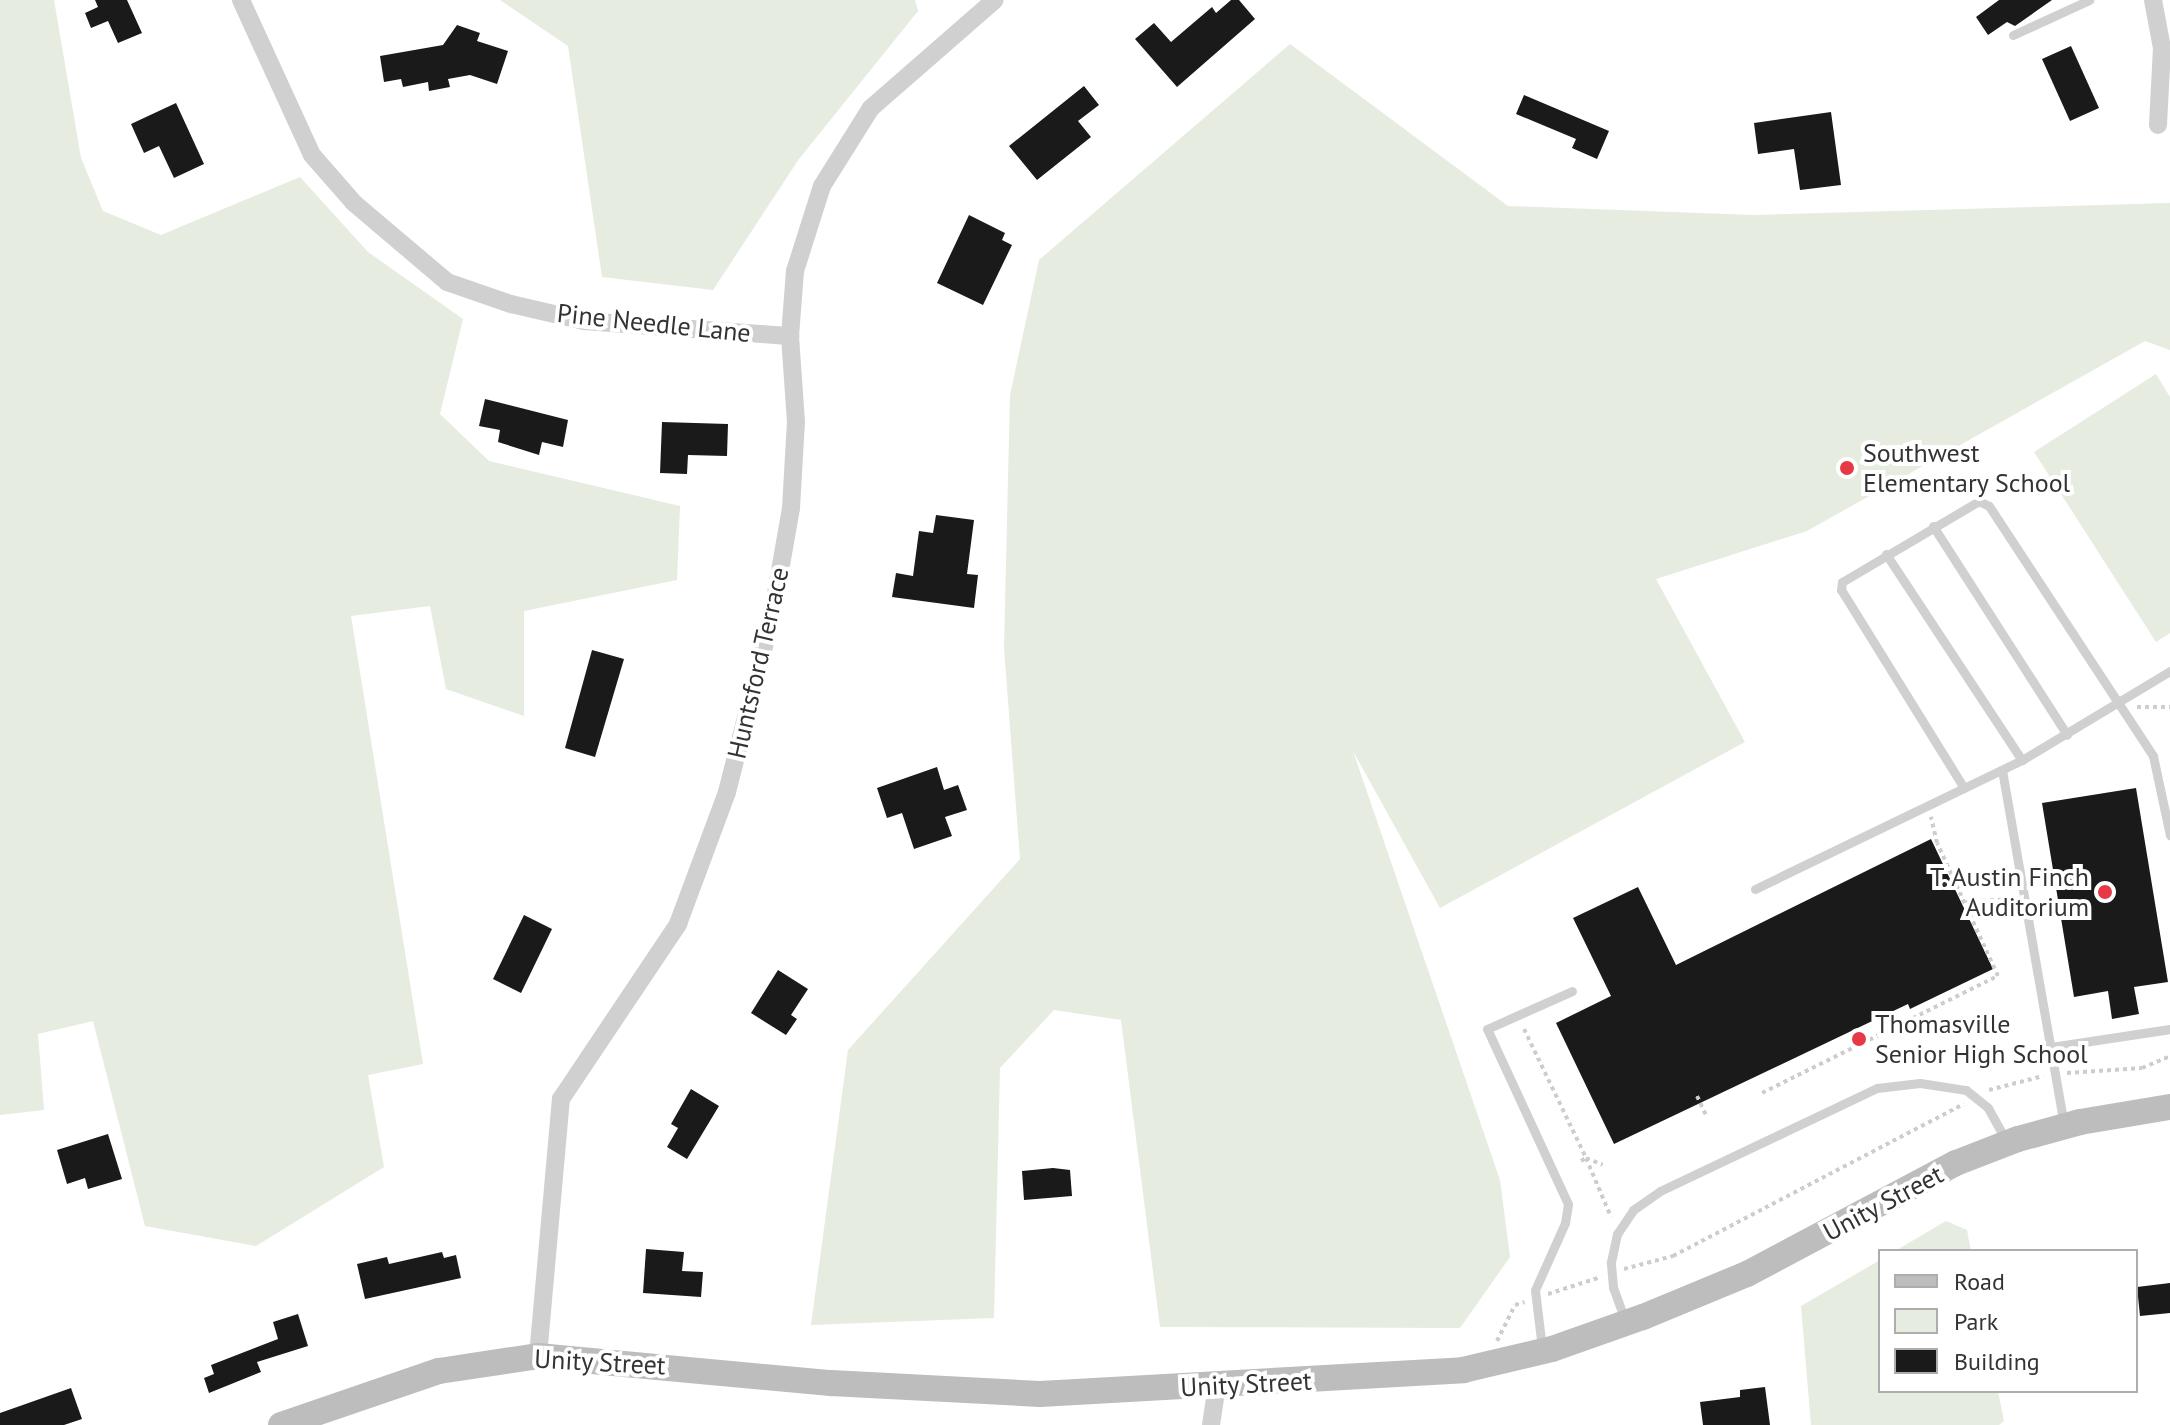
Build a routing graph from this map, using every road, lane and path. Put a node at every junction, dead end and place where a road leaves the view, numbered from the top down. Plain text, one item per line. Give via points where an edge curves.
1 (241, 0) edge
2 (995, 0) edge
3 (2089, 0) edge
4 (2153, 0) edge
5 (2013, 35) dead end
6 (2158, 125) dead end
7 (790, 336) junction
8 (1933, 526) junction
9 (1886, 554) junction
10 (2170, 671) edge
11 (2119, 705) junction
12 (2169, 708) edge
13 (2067, 735) junction
14 (2022, 760) junction
15 (2002, 770) junction
16 (1964, 788) junction
17 (1929, 806) junction
18 (2170, 835) edge
19 (1755, 889) dead end
20 (2026, 898) junction
21 (1966, 902) junction
22 (1572, 991) dead end
23 (1523, 1028) dead end
24 (2170, 1029) edge
25 (2051, 1047) junction
26 (1762, 1093) dead end
27 (1697, 1096) dead end
28 (1975, 1098) junction
29 (2170, 1107) edge
30 (1707, 1117) dead end
31 (2064, 1126) junction
32 (2007, 1144) junction
33 (1583, 1159) junction
34 (1603, 1165) dead end
35 (1617, 1234) junction
36 (1612, 1273) junction
37 (1626, 1324) junction
38 (1542, 1351) junction
39 (538, 1356) junction
40 (1217, 1385) junction
41 (295, 1423) edge
42 (1211, 1425) edge

1 - 7 street, Pine Needle Lane via 312,155 354,203 447,282 584,321
2 - 7 street, Huntsford Terrace via 871,108 845,146 822,186 795,271
3 - 5 lane
4 - 6 street via 2162,48
7 - 39 street, Huntsford Terrace via 796,422 791,508 772,616 727,792 678,924 561,1099
8 - 9 lane
8 - 11 lane via 1967,504 1979,501 1989,506
8 - 13 lane
9 - 14 lane
9 - 16 lane via 1842,582 1841,590
10 - 11 lane
11 - 12 path
11 - 13 lane
11 - 18 lane via 2153,756
13 - 14 lane
14 - 15 lane
15 - 16 lane
15 - 20 lane
16 - 17 lane
17 - 19 lane
17 - 21 path via 1937,843
20 - 21 path
20 - 25 lane
21 - 26 path via 1998,976
22 - 38 lane via 1487,1029 1568,1204 1565,1223 1535,1290
23 - 33 path
24 - 25 lane
25 - 31 lane
27 - 30 path
28 - 32 lane via 1988,1108
28 - 35 lane via 1966,1090 1920,1083 1877,1088 1660,1191 1633,1210
28 - 36 path via 1673,1256
29 - 31 street, Unity Street
31 - 32 street, Unity Street
32 - 37 street, Unity Street via 1956,1163 1747,1274
33 - 34 path
33 - 35 path
35 - 36 lane
36 - 37 lane
37 - 38 street, Unity Street
38 - 40 street, Unity Street via 1463,1370
39 - 40 street, Unity Street via 831,1383 1040,1394
39 - 41 street, Unity Street via 439,1371
40 - 42 street

